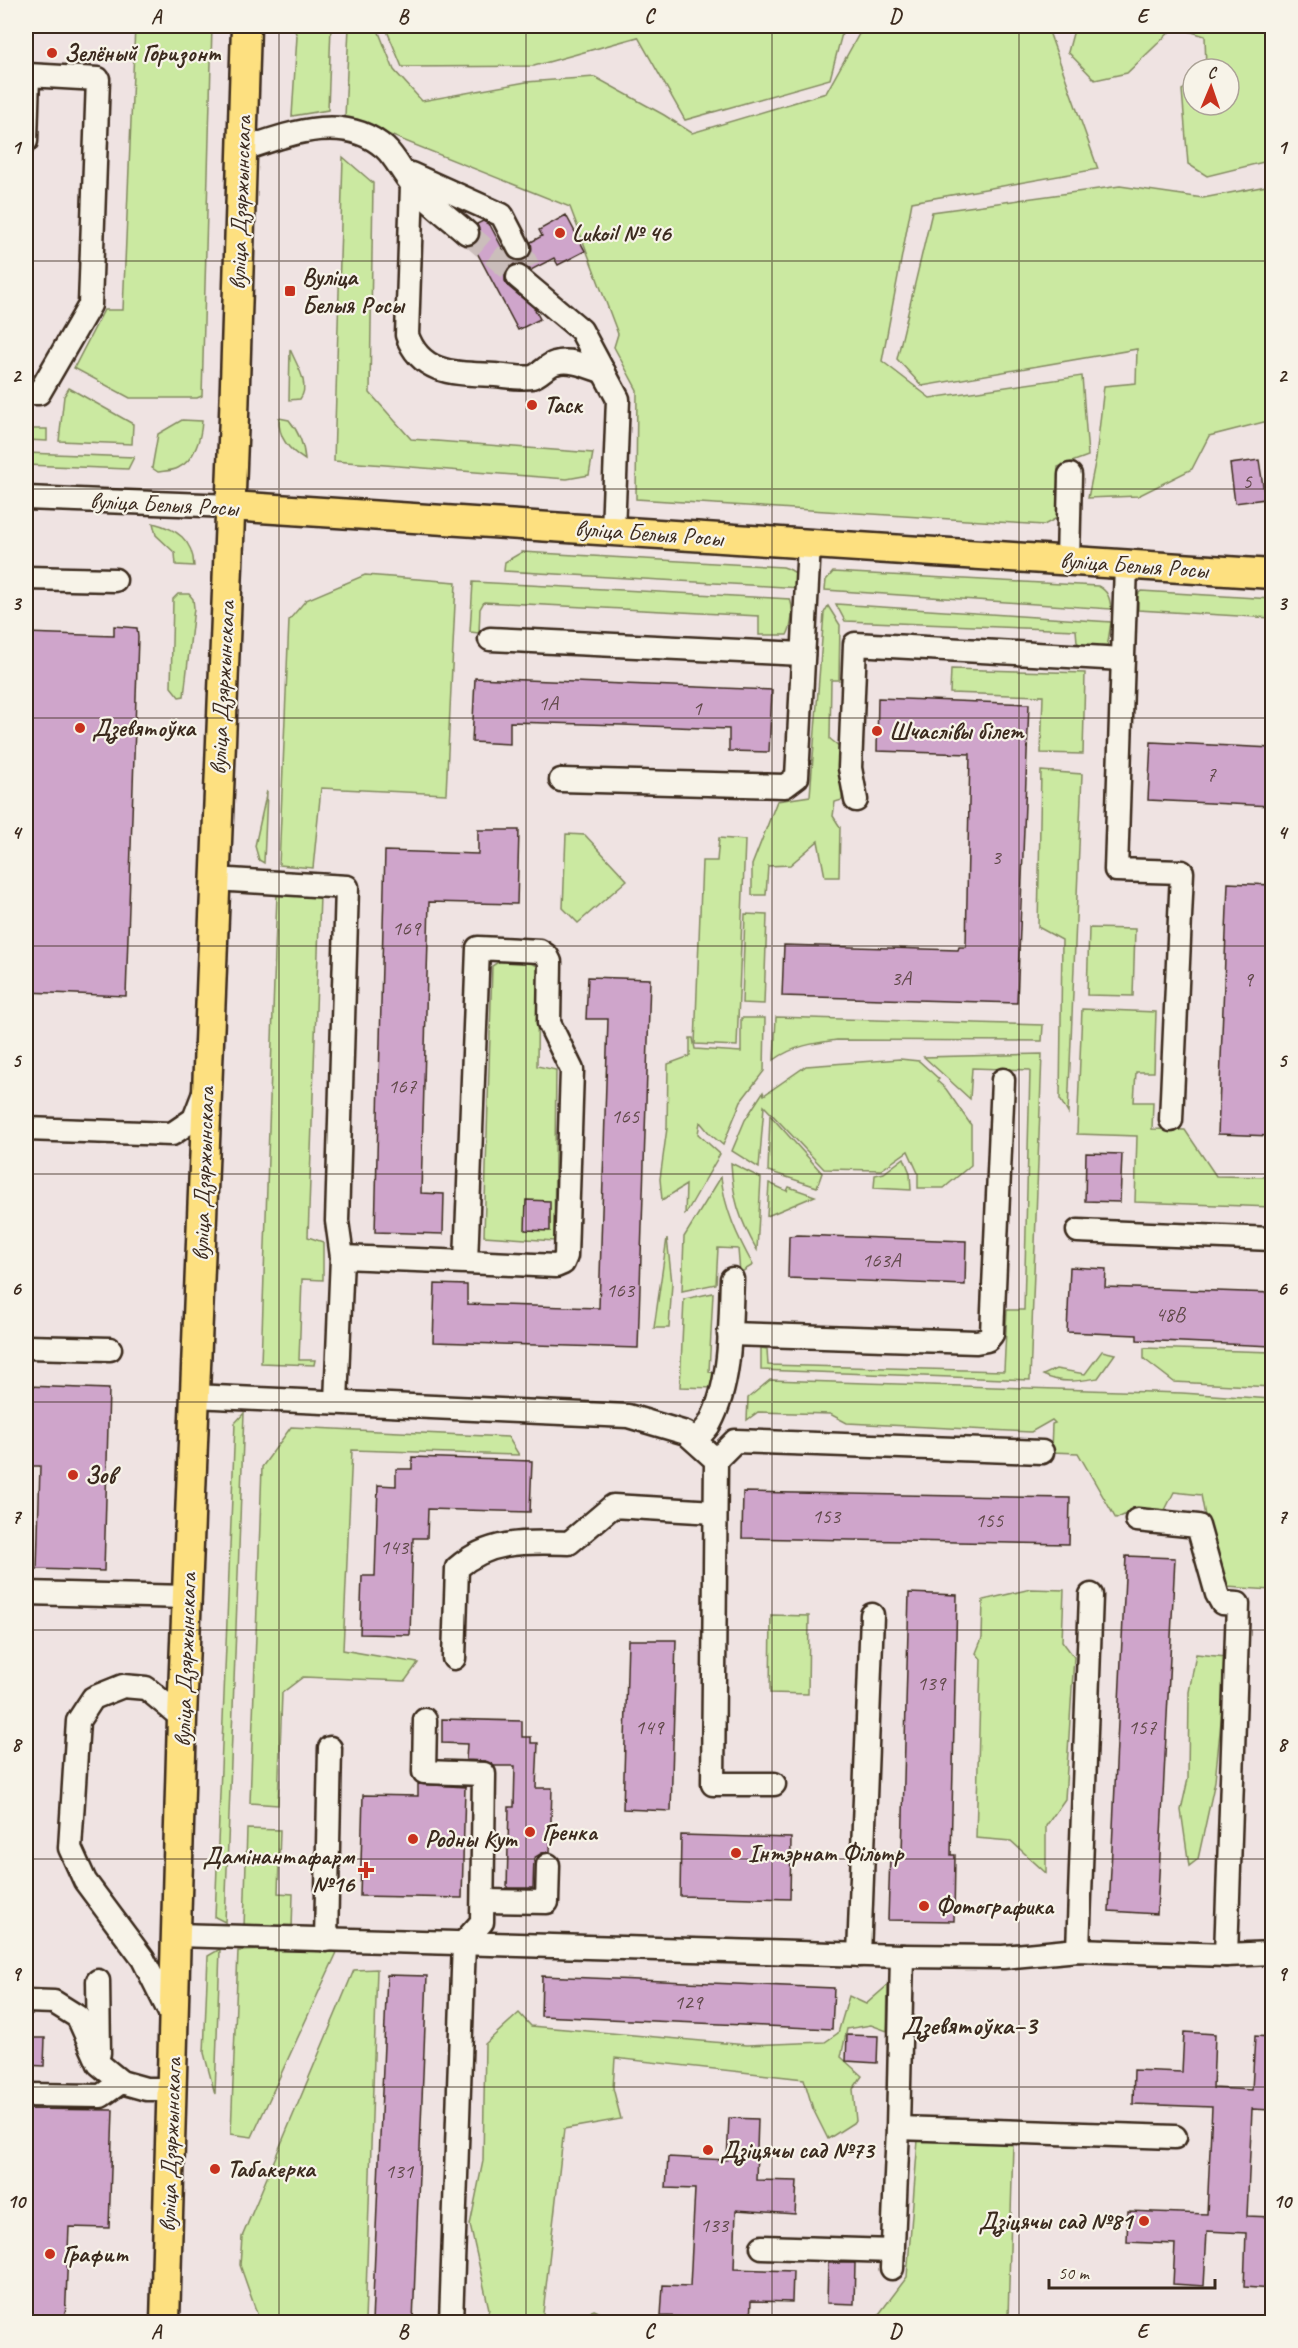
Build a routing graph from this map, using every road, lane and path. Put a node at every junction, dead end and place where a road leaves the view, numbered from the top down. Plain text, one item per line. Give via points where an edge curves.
1 (246, 26) edge
2 (27, 75) edge
3 (26, 141) edge
4 (241, 150) junction
5 (407, 177) junction
6 (467, 233) tunnel mouth
7 (519, 248) tunnel mouth
8 (524, 274) tunnel mouth
9 (604, 372) junction
10 (26, 393) edge
11 (1070, 476) dead end
12 (26, 498) edge
13 (230, 506) junction
14 (614, 531) junction
15 (809, 544) junction
16 (1068, 561) junction
17 (1126, 565) junction
18 (1272, 574) edge
19 (26, 578) edge
20 (115, 580) dead end
21 (490, 639) dead end
22 (803, 654) junction
23 (1123, 659) junction
24 (561, 780) dead end
25 (856, 800) dead end
26 (214, 879) junction
27 (1003, 1080) dead end
28 (206, 1086) junction
29 (1171, 1120) dead end
30 (26, 1129) edge
31 (1078, 1231) dead end
32 (1272, 1239) edge
33 (342, 1257) junction
34 (466, 1262) junction
35 (732, 1279) dead end
36 (729, 1334) junction
37 (26, 1347) edge
38 (110, 1349) dead end
39 (194, 1396) junction
40 (336, 1402) junction
41 (695, 1440) junction
42 (1042, 1452) dead end
43 (716, 1460) junction
44 (715, 1512) junction
45 (1137, 1520) dead end
46 (26, 1593) edge
47 (1091, 1595) dead end
48 (187, 1598) junction
49 (872, 1615) dead end
50 (454, 1658) dead end
51 (182, 1718) junction
52 (425, 1719) dead end
53 (330, 1748) dead end
54 (774, 1784) dead end
55 (548, 1864) dead end
56 (483, 1901) junction
57 (176, 1935) junction
58 (326, 1940) junction
59 (464, 1942) junction
60 (1078, 1950) junction
61 (1272, 1953) edge
62 (860, 1955) junction
63 (1226, 1955) junction
64 (902, 1956) junction
65 (98, 1981) dead end
66 (26, 2001) edge
67 (174, 2020) junction
68 (99, 2064) junction
69 (121, 2082) junction
70 (171, 2089) junction
71 (26, 2095) edge
72 (898, 2128) junction
73 (1175, 2137) dead end
74 (762, 2247) dead end
75 (165, 2322) edge
76 (451, 2322) edge

1 - 4 main road, вуліца Дзяржынскага
2 - 3 street
2 - 10 street via 98,79 90,305 39,393
4 - 5 street via 313,130 359,131 385,148
4 - 13 main road, вуліца Дзяржынскага
5 - 6 street
5 - 7 street via 502,215
5 - 9 street via 407,335 421,359 444,371 465,374 532,377 555,363 574,362
8 - 9 street via 546,300 581,330
9 - 14 street via 618,399
11 - 16 street
12 - 13 street, вуліца Белыя Росы
13 - 14 main road, вуліца Белыя Росы
13 - 26 main road, вуліца Дзяржынскага
14 - 15 main road, вуліца Белыя Росы
15 - 16 main road, вуліца Белыя Росы
15 - 22 street
16 - 17 main road, вуліца Белыя Росы
17 - 18 main road, вуліца Белыя Росы
17 - 23 street
19 - 20 street
21 - 22 street
22 - 24 street via 797,777 785,786
23 - 25 street via 855,644 850,768
23 - 29 street via 1116,870 1182,872
26 - 28 main road, вуліца Дзяржынскага
26 - 33 street via 347,887 337,1221
27 - 36 street via 992,1334 987,1340
28 - 30 street via 194,1119 172,1134
28 - 39 main road, вуліца Дзяржынскага
31 - 32 street
33 - 34 street
33 - 40 street
34 - 34 street via 478,948 540,951 550,962 549,1023 572,1070 566,1256 556,1266
35 - 36 street
36 - 41 street via 720,1400 710,1425
37 - 38 street
39 - 40 street
39 - 48 main road, вуліца Дзяржынскага
40 - 41 street via 628,1416 686,1433
41 - 43 street
42 - 43 street via 735,1442
43 - 44 street
44 - 50 street via 613,1506 569,1544 529,1542 488,1548 471,1556 457,1568
44 - 54 street via 712,1784
45 - 63 street via 1198,1526 1217,1594 1222,1603 1238,1604
46 - 48 street
47 - 60 street
48 - 51 main road, вуліца Дзяржынскага
49 - 62 street
51 - 57 main road, вуліца Дзяржынскага
51 - 67 street via 146,1688 123,1686 93,1698 78,1721 70,1848 85,1881 143,1959
52 - 56 street via 424,1772 484,1774
53 - 58 street
55 - 56 street via 547,1902
56 - 59 street via 482,1922
57 - 58 street
57 - 67 main road, вуліца Дзяржынскага
58 - 59 street
59 - 62 street
59 - 76 street
60 - 63 street
60 - 64 street via 1003,1957
61 - 63 street
62 - 64 street
64 - 72 street
65 - 68 street
66 - 68 street via 54,2002 78,2017
67 - 70 main road, вуліца Дзяржынскага
68 - 69 street
69 - 70 street via 146,2089
69 - 71 street via 101,2096
70 - 75 main road, вуліца Дзяржынскага
72 - 73 street
72 - 74 street via 893,2260

